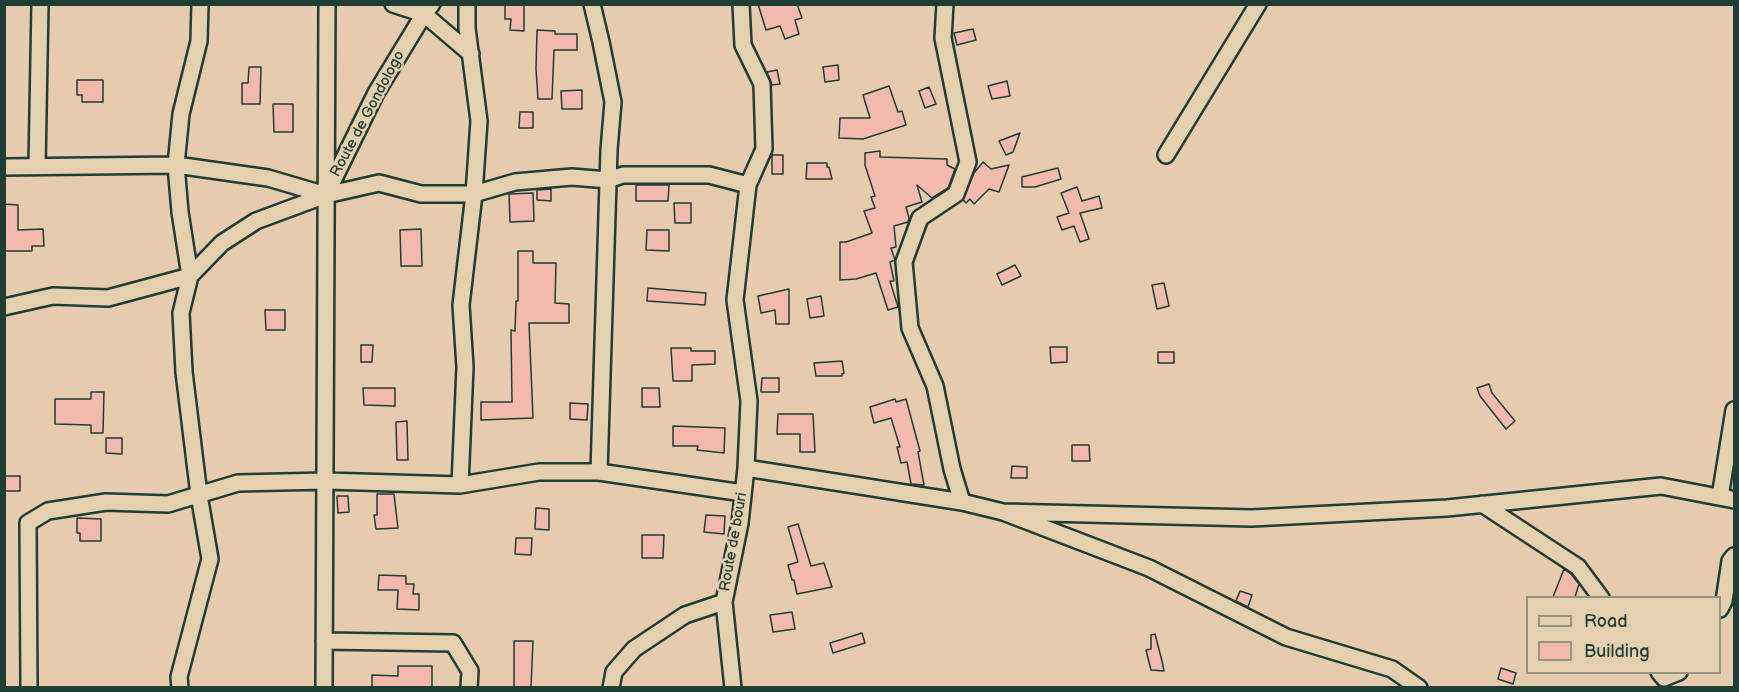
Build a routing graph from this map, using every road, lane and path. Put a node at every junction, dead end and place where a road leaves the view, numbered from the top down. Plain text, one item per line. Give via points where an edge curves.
1 (40, 4) edge
2 (200, 4) edge
3 (327, 4) edge
4 (393, 4) edge
5 (466, 4) edge
6 (592, 4) edge
7 (741, 4) edge
8 (945, 4) edge
9 (1258, 4) edge
10 (428, 9) edge
11 (471, 54) junction
12 (1166, 155) dead end
13 (176, 165) junction
14 (37, 166) junction
15 (4, 167) edge
16 (608, 180) junction
17 (748, 185) junction
18 (474, 194) junction
19 (326, 195) junction
20 (190, 276) junction
21 (4, 307) edge
22 (1734, 410) edge
23 (746, 468) junction
24 (599, 472) junction
25 (326, 481) junction
26 (460, 485) junction
27 (743, 493) junction
28 (199, 495) junction
29 (1730, 498) edge
30 (962, 502) junction
31 (1482, 504) junction
32 (1003, 512) junction
33 (1734, 556) edge
34 (1600, 596) edge
35 (724, 602) junction
36 (1721, 606) edge
37 (324, 641) junction
38 (179, 682) edge
39 (29, 687) edge
40 (165, 687) edge
41 (324, 687) edge
42 (470, 687) edge
43 (611, 687) edge
44 (733, 687) edge
45 (1419, 687) edge

1 - 14 street
2 - 13 street via 199,40 181,114
3 - 19 street
4 - 10 street
5 - 11 street
6 - 16 street via 613,102
7 - 17 street, Route de bouri via 743,45 762,84 764,149
8 - 30 street via 943,38 968,162 956,194 920,218 904,262 910,328 935,386
9 - 12 street
10 - 11 street
10 - 19 street, Route de Gondologo via 376,93
11 - 18 street via 478,121
13 - 14 street, Route de Gondologo
13 - 19 street, Route de Gondologo via 268,178
13 - 20 street
14 - 15 street, Route de Gondologo
16 - 17 street via 623,175 709,175
16 - 18 street via 572,177 515,182
16 - 24 street
17 - 23 street, Route de bouri via 735,300 749,401
18 - 19 street via 421,194 379,183
18 - 26 street via 461,305 465,367
19 - 20 street via 256,220 222,243
19 - 25 street
20 - 21 street via 108,298 53,296
20 - 28 street via 181,313
22 - 29 street
23 - 27 street, Route de bouri
23 - 30 street
24 - 26 street via 539,472
24 - 27 street
25 - 26 street
25 - 28 street via 238,483
25 - 37 street
27 - 35 street, Route de bouri
28 - 38 street via 210,559
28 - 39 street via 168,504 106,502 48,511 28,523
29 - 31 street via 1661,486
30 - 32 street
31 - 32 street via 1252,518
31 - 34 street via 1578,567
32 - 45 street via 1149,568 1286,637 1392,669
33 - 36 street
35 - 43 street via 685,615 634,649 614,672
35 - 44 street, Route de bouri
37 - 41 street
37 - 42 street via 453,644 470,671
38 - 40 street

